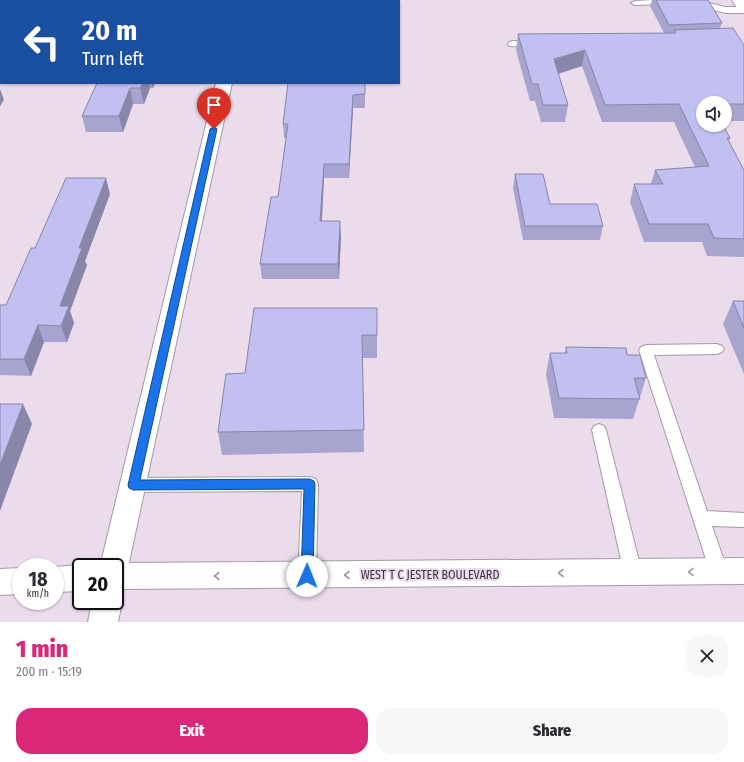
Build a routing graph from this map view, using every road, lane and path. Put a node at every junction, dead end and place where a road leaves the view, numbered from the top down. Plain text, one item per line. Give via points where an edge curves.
1 (738, 0) edge
2 (635, 3) dead end
3 (744, 9) edge
4 (512, 44) dead end
5 (542, 44) edge
6 (224, 84) edge
7 (717, 349) dead end
8 (599, 430) dead end
9 (133, 485) junction
10 (701, 518) junction
11 (744, 520) edge
12 (116, 558) edge
13 (732, 571) edge
14 (633, 573) junction
15 (124, 576) edge
16 (307, 576) junction
17 (12, 581) edge
18 (0, 582) edge
19 (105, 610) edge
20 (103, 622) edge

1 - 3 street
2 - 3 lane via 701,3 725,10
4 - 5 lane
6 - 9 street
7 - 10 lane via 646,350
8 - 14 lane
9 - 12 street
9 - 16 lane via 310,484
10 - 11 lane
10 - 13 lane
13 -> 14 street, WEST T C JESTER BOULEVARD
14 -> 16 street, WEST T C JESTER BOULEVARD
16 -> 15 street, WEST T C JESTER BOULEVARD
17 - 18 street
19 - 20 street

